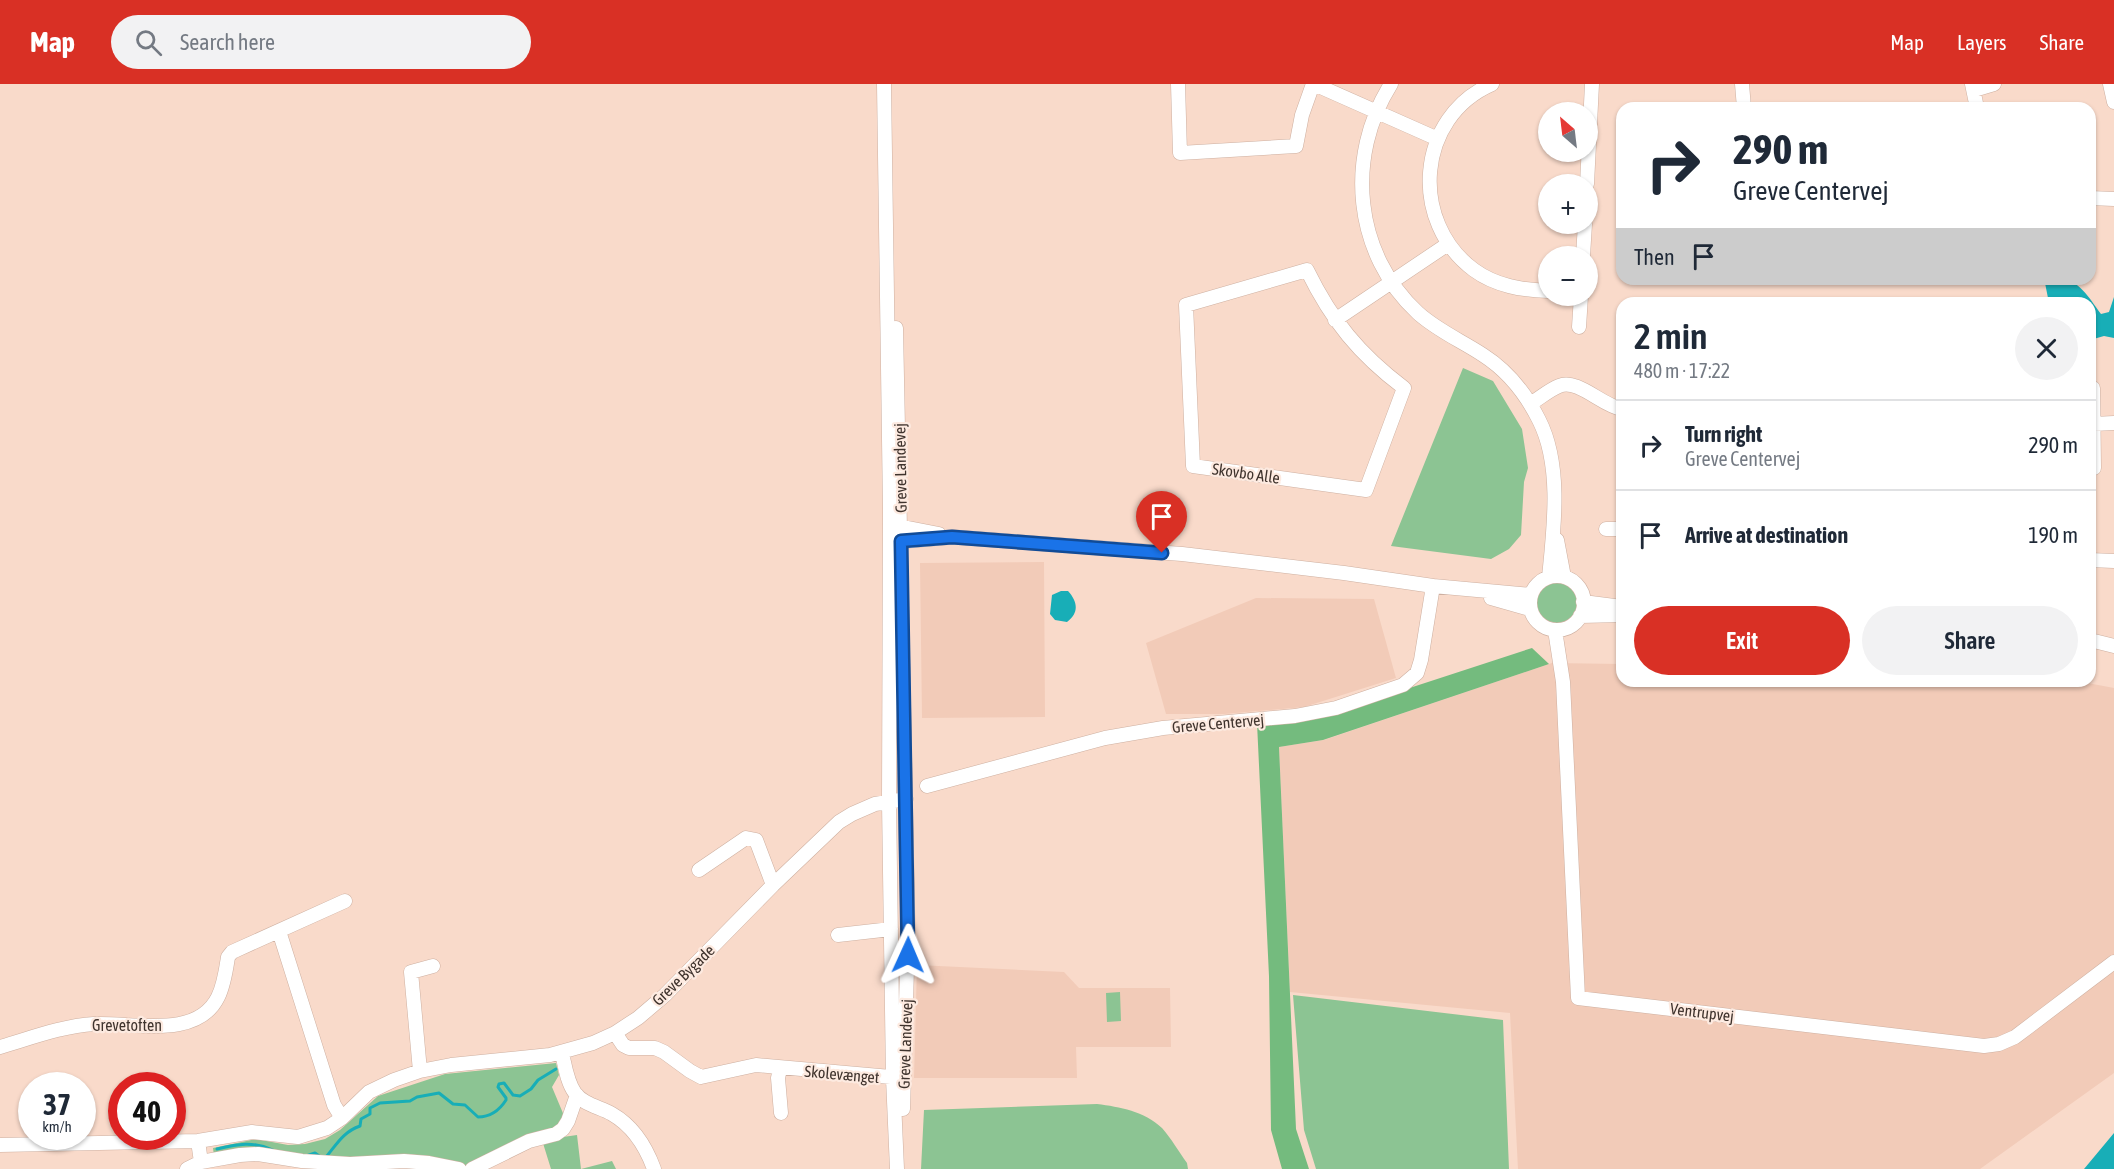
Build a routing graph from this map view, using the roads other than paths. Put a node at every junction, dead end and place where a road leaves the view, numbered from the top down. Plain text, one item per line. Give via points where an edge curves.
1 (884, 84) edge
2 (1178, 84) edge
3 (1313, 84) edge
4 (1391, 84) edge
5 (1492, 84) edge
6 (1592, 84) edge
7 (1742, 84) edge
8 (1994, 84) edge
9 (2110, 84) edge
10 (1973, 87) edge
11 (1744, 102) edge
12 (1976, 102) edge
13 (2114, 102) edge
14 (1376, 111) junction
15 (1438, 139) junction
16 (1588, 174) edge
17 (2096, 198) edge
18 (2114, 199) edge
19 (1448, 244) junction
20 (1392, 282) junction
21 (1538, 290) edge
22 (1580, 306) edge
23 (1335, 320) junction
24 (1579, 327) dead end
25 (1530, 404) junction
26 (1616, 408) edge
27 (2096, 423) edge
28 (2114, 423) edge
29 (1554, 523) junction
30 (895, 525) junction
31 (1606, 529) dead end
32 (1616, 529) edge
33 (952, 537) junction
34 (896, 542) junction
35 (2096, 560) edge
36 (2114, 561) edge
37 (1549, 577) junction
38 (1564, 577) junction
39 (1433, 586) junction
40 (1531, 602) junction
41 (1616, 607) edge
42 (1582, 609) junction
43 (1616, 614) edge
44 (1562, 628) junction
45 (2096, 642) edge
46 (2114, 646) edge
47 (927, 786) dead end
48 (906, 799) junction
49 (889, 802) junction
50 (699, 870) dead end
51 (773, 885) junction
52 (345, 901) dead end
53 (891, 929) junction
54 (279, 931) junction
55 (838, 935) dead end
56 (2114, 962) edge
57 (433, 966) dead end
58 (615, 1033) junction
59 (0, 1047) edge
60 (562, 1053) junction
61 (780, 1069) junction
62 (420, 1071) junction
63 (898, 1078) junction
64 (577, 1095) junction
65 (781, 1113) dead end
66 (342, 1118) junction
67 (198, 1141) junction
68 (0, 1145) edge
69 (201, 1162) junction
70 (350, 1166) edge
71 (187, 1169) edge
72 (459, 1169) edge
73 (472, 1169) edge
74 (654, 1169) edge
75 (897, 1169) edge
76 (903, 1169) edge

1 - 30 street, Greve Landevej
2 - 3 street via 1180,153 1296,146
3 - 14 street
4 - 14 street
5 - 15 street via 1458,108
6 - 16 street
7 - 11 street
8 - 10 street
9 - 13 street
10 - 12 street
14 - 15 street
14 - 20 street via 1366,140 1361,199 1377,256
15 - 19 street via 1431,160 1430,193 1438,225
17 - 18 street
19 - 20 street
19 - 21 street via 1475,271 1492,281
20 - 23 street
20 - 25 street via 1434,326 1498,366
22 - 24 street
23 - 23 street, Skovbo Alle via 1355,346 1404,388 1366,490 1192,466 1186,305 1307,270
25 - 26 street via 1567,384
25 - 29 street via 1552,460
27 - 28 street
29 - 37 street
29 - 38 street
30 - 33 street
30 - 34 street, Greve Landevej
31 - 32 street
33 - 34 street
33 - 39 street via 1182,554
34 - 48 street, Greve Landevej
34 - 49 street, Greve Landevej
35 - 36 street
37 - 38 street
37 - 40 street via 1541,581
38 - 42 street via 1578,586
39 - 40 street
39 - 47 street, Greve Centervej via 1421,660 1417,673 1403,685 1336,708 1295,716 1162,728 1105,738
40 - 44 street via 1539,623
41 - 42 street
42 - 43 street
42 - 44 street
44 - 56 street, Ventrupvej via 1578,998 1984,1046 2015,1036
45 - 46 street
48 - 49 street, Greve Bygade
48 - 63 street, Greve Landevej via 908,933
49 - 51 street, Greve Bygade via 846,817
49 - 53 street, Greve Landevej
50 - 51 street via 746,838 756,840
51 - 58 street, Greve Bygade via 665,995
52 - 54 street, Grevetoften
53 - 55 street
53 - 63 street, Greve Landevej
54 - 59 street, Grevetoften via 232,952 218,997 211,1008 193,1021 162,1026 76,1026
54 - 66 street via 332,1099
57 - 62 street via 411,972
58 - 60 street, Greve Bygade
58 - 61 street, Skolevænget via 623,1045 664,1052 701,1077 756,1065
60 - 62 street, Greve Bygade
60 - 64 street via 567,1076
61 - 63 street, Skolevænget
61 - 65 street
62 - 66 street, Greve Bygade via 369,1092
63 - 75 street, Greve Landevej
63 - 76 street, Greve Landevej
64 - 73 street via 563,1129 556,1134 528,1141
64 - 74 street via 629,1126
66 - 67 street, Greve Bygade via 327,1128 298,1137 252,1132
67 - 68 street, Greve Bygade
67 - 69 street
69 - 70 street via 258,1154
69 - 71 street
70 - 72 street via 404,1161

